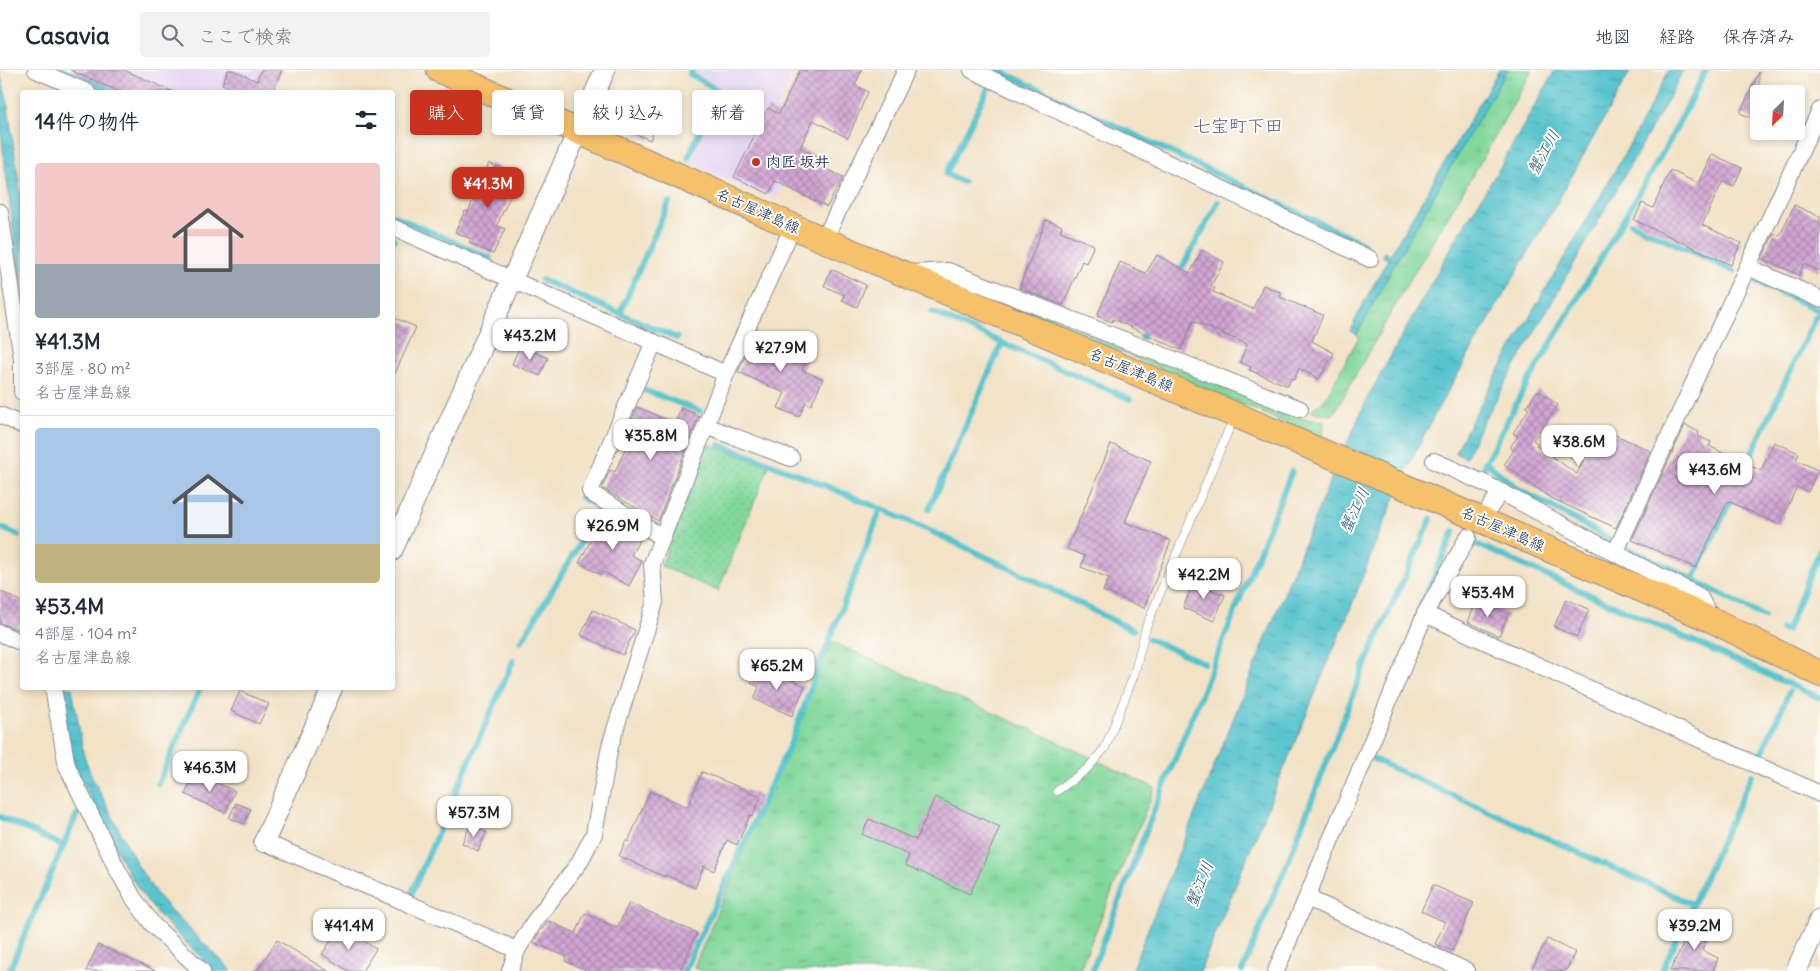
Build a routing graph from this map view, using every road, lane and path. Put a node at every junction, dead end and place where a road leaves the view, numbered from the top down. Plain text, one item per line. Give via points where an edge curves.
1 (36, 70) edge
2 (440, 70) edge
3 (605, 70) edge
4 (906, 70) edge
5 (972, 70) edge
6 (82, 90) edge
7 (596, 90) edge
8 (1820, 110) edge
9 (574, 130) edge
10 (575, 135) edge
11 (586, 135) edge
12 (0, 212) edge
13 (793, 226) junction
14 (395, 228) edge
15 (824, 240) junction
16 (1370, 260) dead end
17 (1748, 267) junction
18 (905, 274) junction
19 (512, 279) junction
20 (1820, 299) edge
21 (654, 342) junction
22 (20, 345) edge
23 (726, 374) junction
24 (1300, 409) dead end
25 (0, 414) edge
26 (1235, 415) junction
27 (20, 424) edge
28 (706, 426) junction
29 (791, 458) dead end
30 (1434, 461) dead end
31 (1500, 492) junction
32 (1490, 507) dead end
33 (662, 537) junction
34 (1468, 537) dead end
35 (395, 544) edge
36 (1615, 553) junction
37 (1425, 614) junction
38 (1712, 620) junction
39 (0, 633) edge
40 (20, 643) edge
41 (1820, 674) edge
42 (53, 690) edge
43 (331, 690) edge
44 (1057, 791) dead end
45 (1820, 794) edge
46 (264, 842) joint
47 (1307, 898) junction
48 (1820, 919) edge
49 (517, 950) junction
50 (202, 971) edge
51 (510, 971) edge
52 (1276, 971) edge
53 (1467, 971) edge
54 (1796, 971) edge

1 - 6 street
2 - 9 main road, 名古屋津島線
3 - 7 street
4 - 15 street
5 - 16 street
8 - 17 street
10 - 19 street
11 - 13 main road, 名古屋津島線
12 - 22 street
13 - 15 main road, 名古屋津島線
13 - 23 street
14 - 19 street
15 - 18 main road, 名古屋津島線
17 - 20 street
17 - 36 street
18 - 24 street via 948,271
18 - 26 main road, 名古屋津島線
19 - 21 street
19 - 35 street
21 - 23 street
21 - 33 street via 590,490
23 - 28 street
25 - 27 street
26 - 38 main road, 名古屋津島線
26 - 44 lane via 1146,627 1134,676 1105,748 1087,769
28 - 29 street
28 - 33 street
30 - 31 street
31 - 32 street
31 - 36 street
33 - 49 street via 652,564 655,602 610,746 594,834 579,863
34 - 37 street
36 - 38 street via 1699,596
37 - 45 street
37 - 47 street
38 - 41 main road, 名古屋津島線
39 - 40 street
42 - 50 street via 67,766 117,869 153,925
43 - 46 street
46 - 49 street
47 - 52 street
47 - 53 street
48 - 54 street
49 - 51 street

